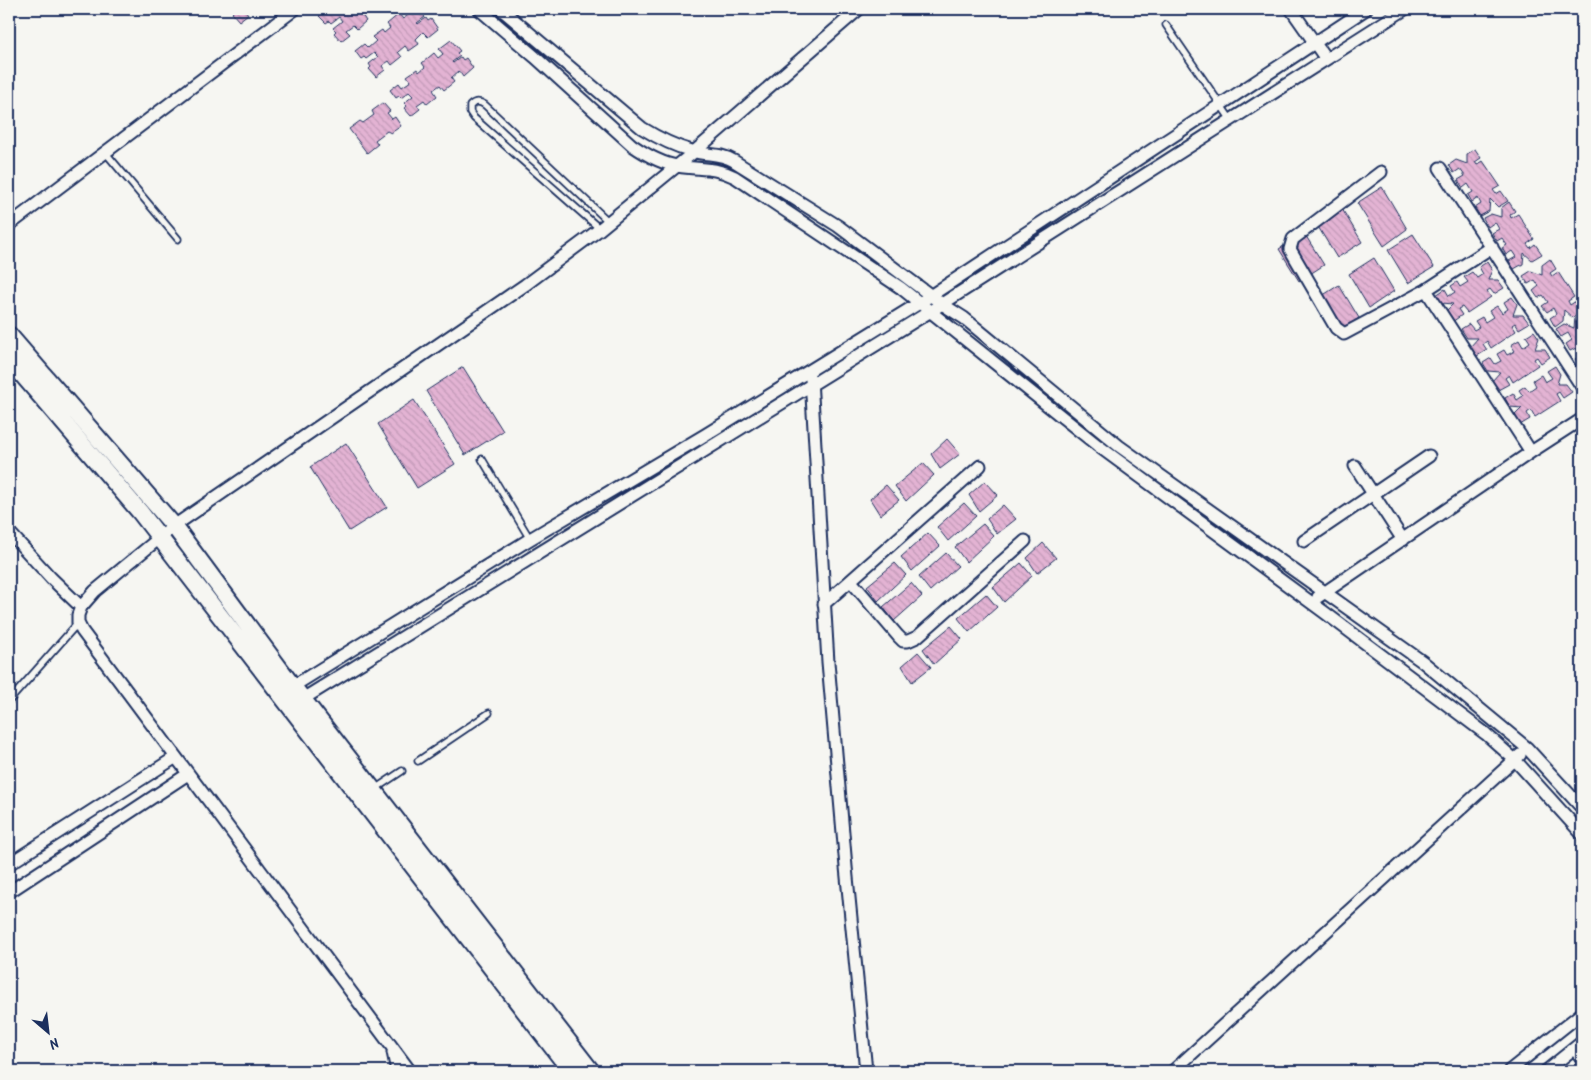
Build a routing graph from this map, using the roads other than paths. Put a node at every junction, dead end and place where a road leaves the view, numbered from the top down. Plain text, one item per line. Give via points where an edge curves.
1 (295, 9) edge
2 (479, 9) edge
3 (501, 9) edge
4 (859, 9) edge
5 (1291, 9) edge
6 (1366, 9) edge
7 (1405, 9) edge
8 (1166, 25) dead end
9 (1314, 42) junction
10 (1326, 59) junction
11 (1221, 104) junction
12 (1231, 120) junction
13 (105, 152) junction
14 (694, 152) junction
15 (677, 166) junction
16 (1440, 168) dead end
17 (1381, 172) dead end
18 (9, 225) edge
19 (604, 226) junction
20 (178, 239) dead end
21 (1492, 247) junction
22 (1426, 290) junction
23 (925, 299) junction
24 (942, 304) junction
25 (930, 311) junction
26 (9, 334) edge
27 (9, 359) edge
28 (810, 370) junction
29 (811, 385) junction
30 (1582, 387) edge
31 (1582, 419) edge
32 (1531, 452) junction
33 (1429, 456) dead end
34 (482, 459) dead end
35 (980, 466) dead end
36 (1355, 466) dead end
37 (1373, 494) junction
38 (174, 526) junction
39 (9, 532) edge
40 (159, 538) junction
41 (530, 539) junction
42 (1403, 540) junction
43 (1025, 541) dead end
44 (1304, 541) dead end
45 (851, 581) junction
46 (1324, 593) junction
47 (1310, 602) junction
48 (824, 604) junction
49 (81, 607) junction
50 (78, 623) junction
51 (291, 697) junction
52 (9, 701) edge
53 (489, 713) dead end
54 (1527, 748) junction
55 (176, 757) junction
56 (1515, 760) junction
57 (418, 761) dead end
58 (402, 771) dead end
59 (188, 774) junction
60 (374, 790) junction
61 (1582, 808) edge
62 (1582, 834) edge
63 (9, 864) edge
64 (9, 892) edge
65 (1582, 1013) edge
66 (1582, 1042) edge
67 (391, 1046) junction
68 (1572, 1050) junction
69 (1582, 1064) edge
70 (397, 1071) edge
71 (410, 1071) edge
72 (571, 1071) edge
73 (591, 1071) edge
74 (866, 1071) edge
75 (1174, 1071) edge
76 (1509, 1071) edge
77 (1546, 1071) edge

1 - 13 street
2 - 15 street via 632,145
3 - 14 street via 642,128 659,139
4 - 14 street
5 - 9 street
6 - 9 street
7 - 10 street
8 - 11 lane
9 - 10 street
9 - 11 street
10 - 12 street
11 - 12 lane
11 - 23 street
12 - 24 street
13 - 18 street
13 - 20 lane
14 - 15 street
14 - 23 street via 718,154 734,161 838,226
15 - 19 street
15 - 23 street via 726,172
16 - 21 street
17 - 22 street via 1293,239 1290,249 1336,328 1344,334
19 - 19 lane via 474,118 470,106 475,102 485,105
19 - 38 street via 526,285
21 - 22 street
21 - 30 street
22 - 32 street
23 - 24 street
23 - 25 street
23 - 28 street
24 - 25 street
24 - 46 street via 964,318 1119,446
25 - 29 street
25 - 47 street via 1097,445
26 - 38 main road
27 - 40 main road
28 - 29 street
28 - 41 street
29 - 48 street
29 - 51 street
31 - 32 street
32 - 42 street
33 - 37 street
34 - 41 lane
35 - 45 street
36 - 37 street
37 - 42 street
37 - 44 street
38 - 40 street
38 - 51 main road
39 - 49 street
40 - 49 street via 95,591
40 - 51 main road
41 - 51 street
42 - 46 street
43 - 45 street via 917,637 908,641 898,636
45 - 48 street
46 - 47 street
46 - 54 street via 1423,662
47 - 56 street via 1486,734
48 - 74 street
49 - 50 street
50 - 52 lane
50 - 55 street
51 - 60 main road
51 - 72 main road
53 - 57 lane
54 - 56 street
54 - 61 street
55 - 59 street
55 - 63 street
56 - 62 street
56 - 75 street
58 - 60 lane
59 - 64 street
59 - 67 street
60 - 73 main road
65 - 76 street
66 - 68 street
67 - 70 street
67 - 71 street
68 - 69 lane
68 - 77 street

